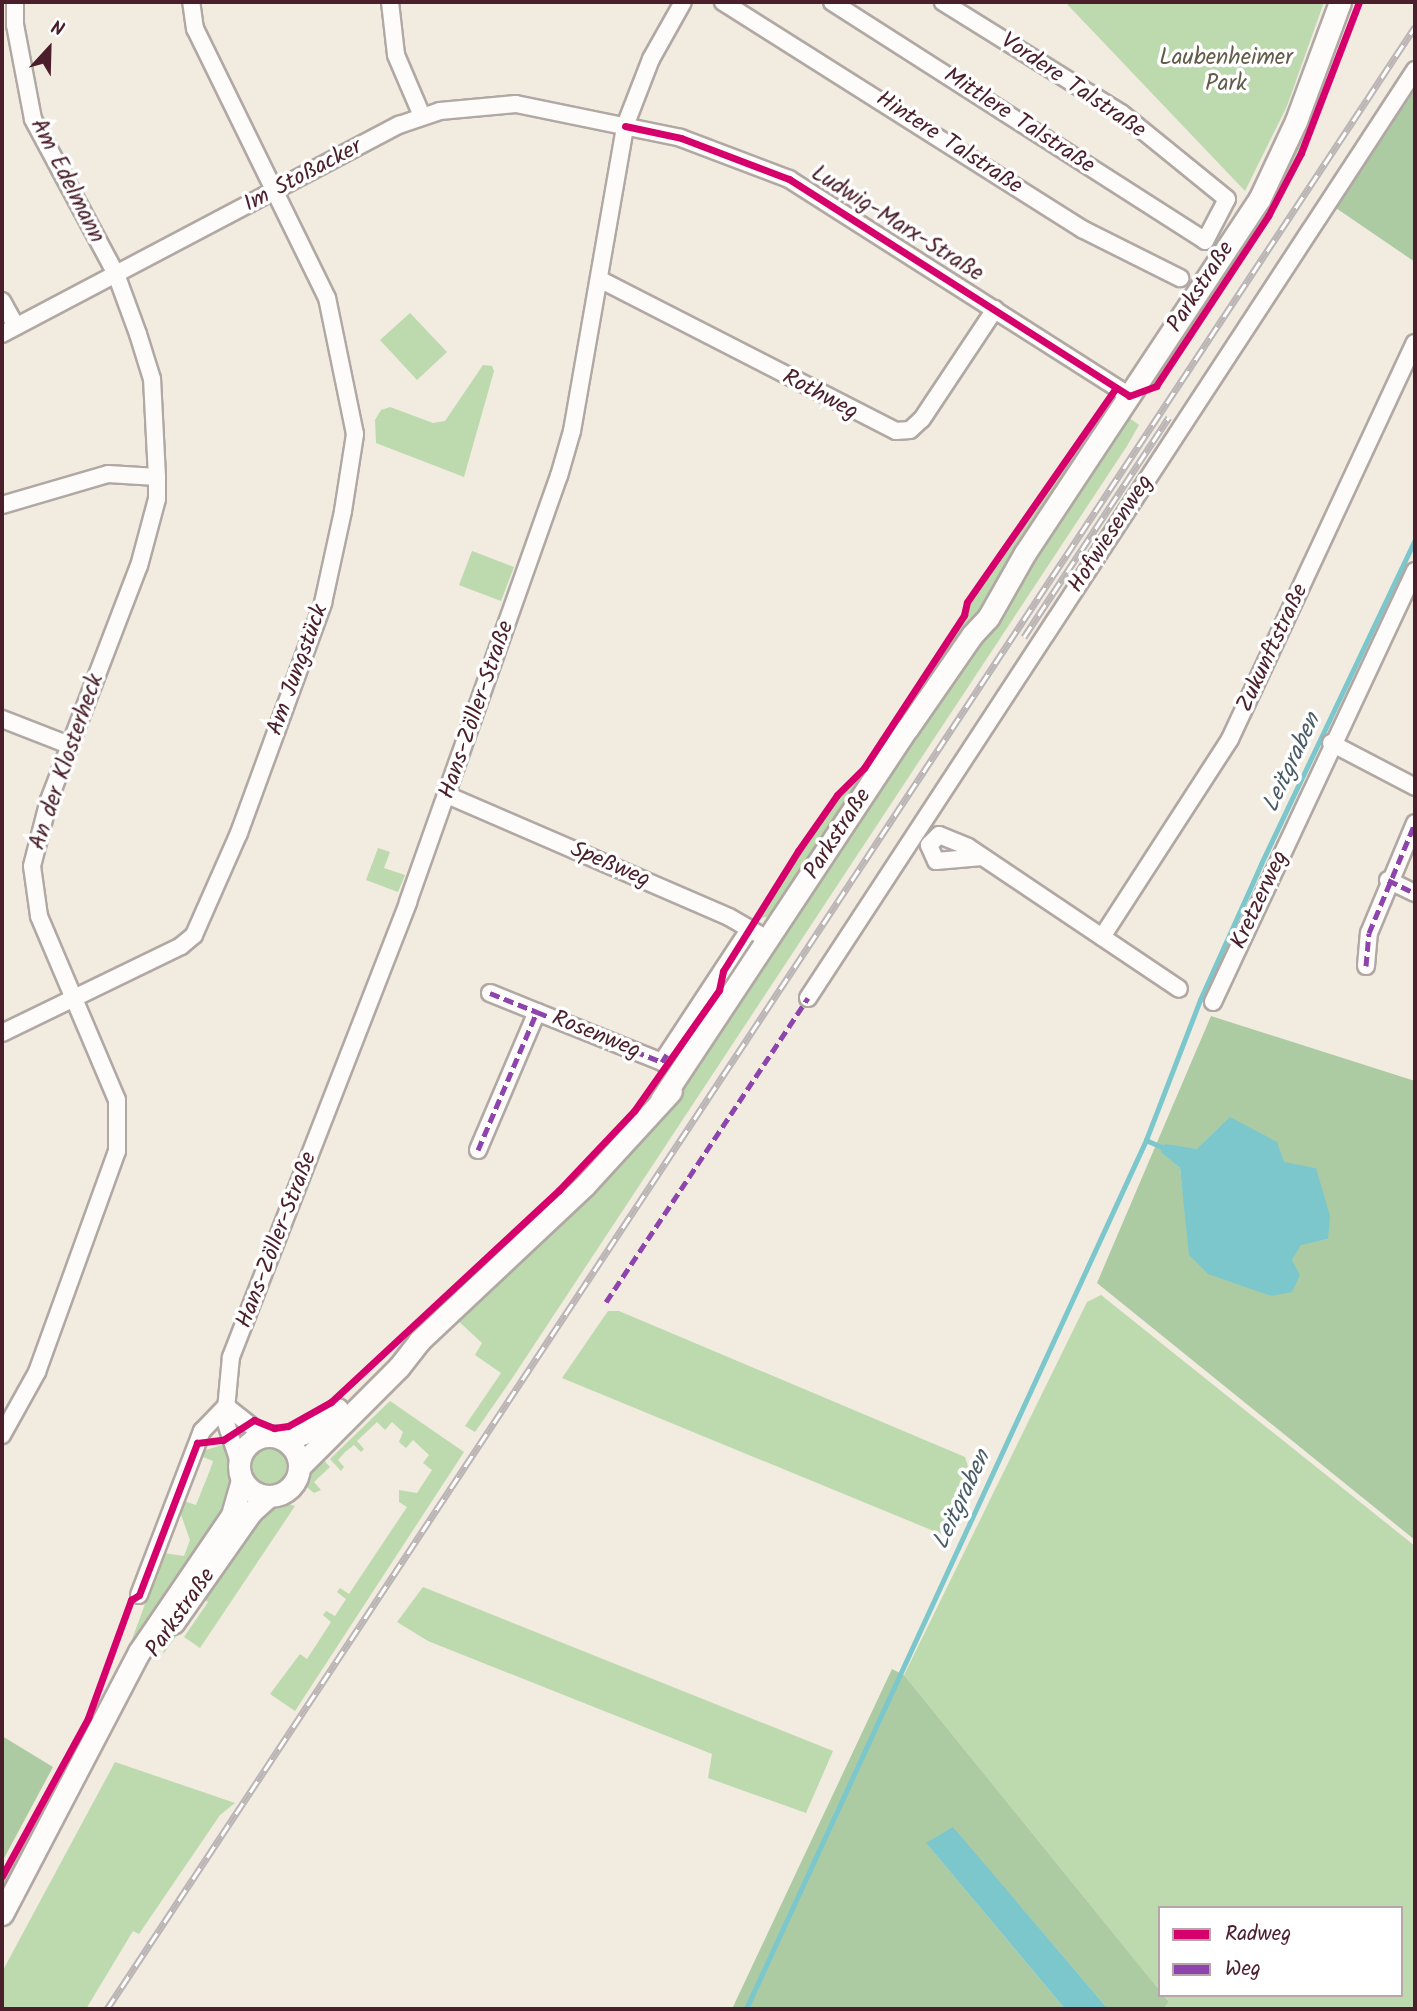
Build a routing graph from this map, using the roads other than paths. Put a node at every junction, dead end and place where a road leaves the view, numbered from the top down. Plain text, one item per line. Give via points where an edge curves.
1 (15, 2) edge
2 (191, 2) edge
3 (390, 2) edge
4 (683, 2) edge
5 (723, 2) edge
6 (832, 2) edge
7 (943, 2) edge
8 (1340, 2) edge
9 (1415, 70) edge
10 (422, 116) junction
11 (625, 126) junction
12 (277, 190) junction
13 (1205, 241) joint
14 (116, 274) junction
15 (1180, 278) dead end
16 (601, 279) junction
17 (2, 300) edge
18 (995, 309) junction
19 (9, 330) edge
20 (1415, 343) edge
21 (1129, 396) junction
22 (157, 477) junction
23 (2, 505) edge
24 (1415, 571) edge
25 (2, 719) edge
26 (1331, 743) junction
27 (69, 745) junction
28 (1415, 787) edge
29 (447, 796) junction
30 (1415, 823) edge
31 (919, 828) junction
32 (934, 838) junction
33 (982, 857) junction
34 (1388, 880) junction
35 (1415, 893) edge
36 (750, 928) junction
37 (1102, 937) junction
38 (769, 941) junction
39 (1366, 966) dead end
40 (1179, 989) dead end
41 (491, 993) dead end
42 (77, 998) junction
43 (808, 998) dead end
44 (1213, 1002) dead end
45 (537, 1012) junction
46 (2, 1033) edge
47 (478, 1150) dead end
48 (419, 1341) junction
49 (226, 1406) junction
50 (2, 1435) edge
51 (264, 1436) junction
52 (285, 1440) junction
53 (299, 1467) junction
54 (240, 1471) junction
55 (269, 1496) junction
56 (139, 1595) dead end
57 (99, 1735) junction
58 (2, 1914) edge

1 - 14 street, Am Edelmann via 33,120
2 - 12 street, Am Jungstück via 195,29
3 - 10 street via 397,55
4 - 11 street, Hans-Zöller-Straße via 651,59
5 - 15 street, Hintere Talstraße via 1082,229
6 - 13 street, Mittlere Talstraße
7 - 13 street, Vordere Talstraße via 1122,113 1227,199
8 - 21 main road, Parkstraße via 1296,121 1259,200
9 - 31 street, Hofwiesenweg
10 - 11 street, Im Stoßacker via 516,104
10 - 12 street, Im Stoßacker
11 - 16 street, Hans-Zöller-Straße
11 - 18 street, Ludwig-Marx-Straße via 681,138 789,178
12 - 14 street, Im Stoßacker
12 - 42 street, Am Jungstück via 327,298 355,435 323,603 205,918 181,946
14 - 19 street, Im Stoßacker
14 - 22 street, An der Klosterheck via 152,379
16 - 18 street, Rothweg via 895,431 910,430 922,419
16 - 29 street, Hans-Zöller-Straße via 559,476
17 - 19 street
18 - 21 street, Ludwig-Marx-Straße
20 - 37 street, Zukunftstraße via 1230,739
21 - 38 main road, Parkstraße via 1025,553 988,618 972,635
22 - 23 street via 107,474
22 - 27 street, An der Klosterheck via 157,499 139,566
24 - 26 street, Kretzerweg
25 - 27 street
26 - 28 street
26 - 44 street, Kretzerweg
27 - 42 street, An der Klosterheck via 32,866 40,916
29 - 36 street, Speßweg
29 - 49 street, Hans-Zöller-Straße via 231,1357
30 - 34 street
31 - 32 street
31 - 43 street, Hofwiesenweg
32 - 33 street via 948,836
32 - 33 street via 929,850 936,861
33 - 37 street
34 - 35 street
34 - 39 street via 1369,933
36 - 38 street, Speßweg
36 - 45 street, Rosenweg via 662,1062
37 - 40 street
38 - 48 main road, Parkstraße via 678,1085 585,1185
41 - 45 street, Rosenweg
42 - 46 street, Am Jungstück
42 - 50 street, An der Klosterheck via 117,1100 117,1151 37,1372
45 - 47 street, Rosenweg
48 - 52 main road, Parkstraße via 319,1425
48 - 53 main road, Parkstraße
49 - 51 street
49 - 54 street, Hans-Zöller-Straße via 228,1438
49 - 56 street via 202,1431
51 - 52 main road
51 - 54 main road via 244,1448
52 - 53 main road via 294,1449
53 - 55 main road via 289,1488
54 - 55 main road via 253,1491
54 - 57 main road, Parkstraße via 232,1515 139,1653
55 - 57 main road, Parkstraße via 251,1512
57 - 58 main road, Parkstraße

